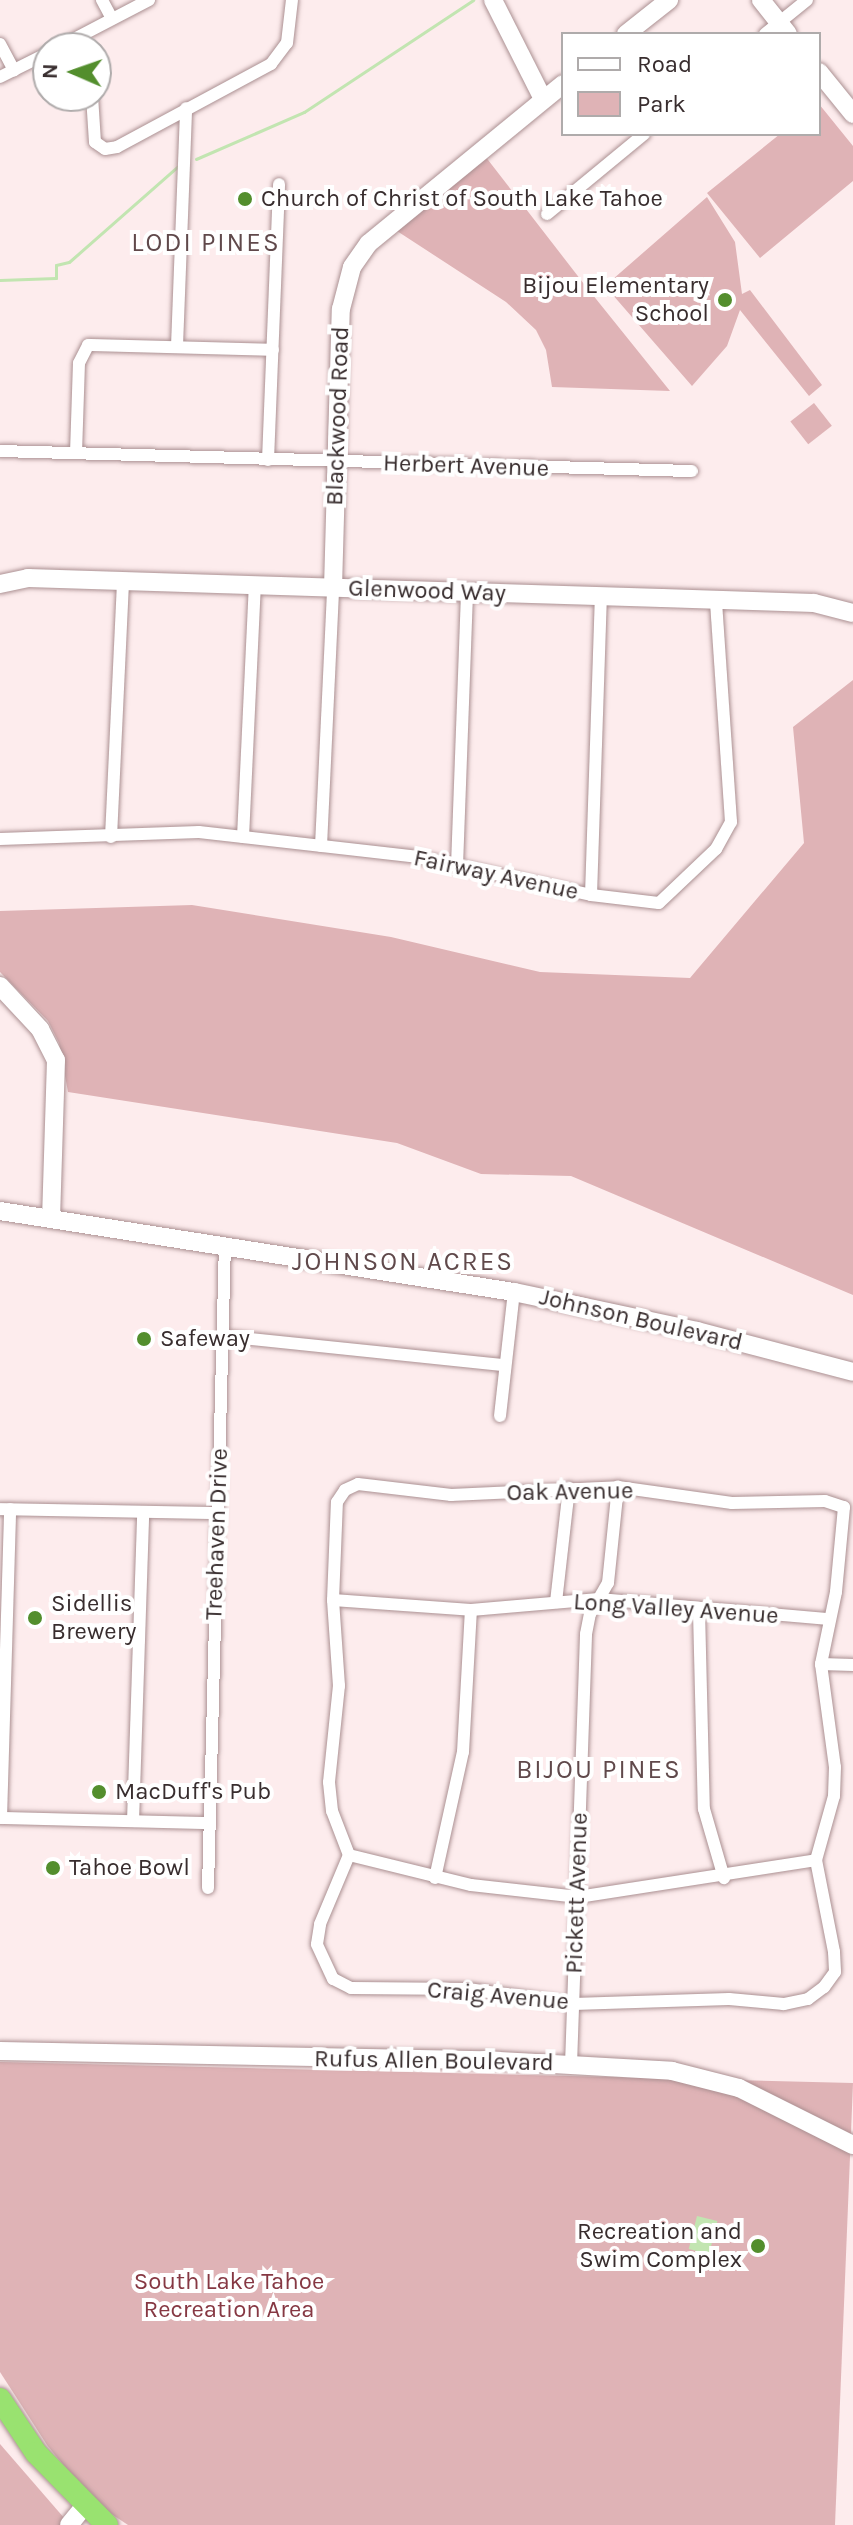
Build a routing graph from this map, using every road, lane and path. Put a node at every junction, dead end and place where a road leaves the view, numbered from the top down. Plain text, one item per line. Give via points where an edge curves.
1 (102, 0) edge
2 (149, 0) edge
3 (292, 0) edge
4 (493, 0) edge
5 (669, 0) edge
6 (761, 0) edge
7 (807, 0) edge
8 (112, 19) junction
9 (778, 30) edge
10 (89, 32) edge
11 (629, 32) edge
12 (0, 44) edge
13 (32, 61) edge
14 (14, 70) junction
15 (821, 74) edge
16 (0, 77) edge
17 (561, 86) edge
18 (543, 99) junction
19 (186, 108) junction
20 (92, 112) edge
21 (853, 114) edge
22 (642, 136) edge
23 (279, 184) dead end
24 (547, 214) dead end
25 (177, 346) junction
26 (273, 350) junction
27 (0, 451) edge
28 (76, 453) junction
29 (268, 460) junction
30 (336, 462) junction
31 (692, 471) dead end
32 (123, 581) junction
33 (0, 584) edge
34 (255, 585) junction
35 (333, 588) junction
36 (467, 592) junction
37 (601, 596) junction
38 (716, 600) junction
39 (853, 613) edge
40 (111, 837) junction
41 (243, 837) junction
42 (0, 839) edge
43 (321, 846) junction
44 (457, 866) junction
45 (591, 895) junction
46 (0, 986) edge
47 (0, 1211) edge
48 (51, 1219) junction
49 (225, 1245) junction
50 (514, 1292) junction
51 (222, 1336) junction
52 (504, 1365) junction
53 (853, 1372) edge
54 (500, 1416) dead end
55 (618, 1487) junction
56 (569, 1488) junction
57 (5, 1509) edge
58 (143, 1513) junction
59 (218, 1513) junction
60 (599, 1599) junction
61 (333, 1600) junction
62 (556, 1602) junction
63 (471, 1610) junction
64 (699, 1611) junction
65 (829, 1619) junction
66 (821, 1664) junction
67 (853, 1665) edge
68 (0, 1818) edge
69 (133, 1821) junction
70 (207, 1823) junction
71 (349, 1855) junction
72 (816, 1860) junction
73 (435, 1878) junction
74 (724, 1878) junction
75 (208, 1888) dead end
76 (578, 1897) junction
77 (573, 2004) junction
78 (0, 2051) edge
79 (571, 2065) junction
80 (853, 2145) edge
81 (0, 2399) edge
82 (85, 2505) junction
83 (69, 2525) edge
84 (107, 2525) edge

1 - 8 street
2 - 8 street
3 - 19 street via 289,36 276,59
4 - 18 street
5 - 11 street
6 - 9 street
7 - 9 street
8 - 10 street
12 - 14 street
13 - 14 street
14 - 16 street
15 - 21 street
17 - 18 street, Blackwood Road
18 - 30 street, Blackwood Road via 369,243 352,267 341,309
19 - 20 street via 105,149 93,136
19 - 25 street
22 - 24 street
23 - 26 street
25 - 26 street
25 - 28 street via 94,342 83,350
26 - 29 street
27 - 28 street, Herbert Avenue
28 - 29 street, Herbert Avenue
29 - 30 street, Herbert Avenue
30 - 31 street, Herbert Avenue
30 - 35 street, Blackwood Road
32 - 33 street, Glenwood Way via 28,578
32 - 34 street, Glenwood Way
32 - 40 street
34 - 35 street, Glenwood Way
34 - 41 street
35 - 36 street, Glenwood Way
35 - 43 street, Blackwood Road
36 - 37 street, Glenwood Way
36 - 44 street
37 - 38 street, Glenwood Way
37 - 45 street
38 - 39 street, Glenwood Way via 814,603
38 - 45 street, Fairway Avenue via 732,801 726,833 659,903
40 - 41 street, Fairway Avenue via 182,832
40 - 42 street, Fairway Avenue
41 - 43 street, Fairway Avenue
43 - 44 street, Fairway Avenue
44 - 45 street, Fairway Avenue
46 - 48 street via 40,1029 56,1060
47 - 48 street, Johnson Boulevard
48 - 49 street, Johnson Boulevard
49 - 50 street, Johnson Boulevard
49 - 51 street, Treehaven Drive
50 - 52 street
50 - 53 street, Johnson Boulevard via 697,1331
51 - 52 street
51 - 59 street, Treehaven Drive
52 - 54 street
55 - 56 street, Oak Avenue
55 - 60 street, Pickett Avenue via 608,1583
55 - 65 street, Oak Avenue via 732,1503 825,1501 844,1507
56 - 61 street, Oak Avenue via 451,1495 358,1484 345,1490 337,1502
56 - 62 street
57 - 58 street
57 - 68 street
58 - 59 street
58 - 69 street
59 - 70 street, Treehaven Drive
60 - 62 street, Long Valley Avenue
60 - 64 street, Long Valley Avenue
60 - 76 street, Pickett Avenue via 586,1634
61 - 63 street, Long Valley Avenue
61 - 71 street via 339,1686 329,1782 332,1811
62 - 63 street, Long Valley Avenue
63 - 73 street via 463,1752
64 - 65 street, Long Valley Avenue
64 - 74 street via 704,1809
65 - 66 street
66 - 67 street
66 - 72 street via 835,1767 834,1796
68 - 69 street
69 - 70 street
70 - 75 street, Treehaven Drive
71 - 73 street
71 - 77 street, Craig Avenue via 320,1924 322,1962 333,1979 351,1988 468,1989
72 - 74 street
72 - 77 street, Craig Avenue via 835,1972 808,1999 784,2004 729,1999
73 - 76 street
74 - 76 street
76 - 77 street, Pickett Avenue
77 - 79 street, Pickett Avenue
78 - 79 street, Rufus Allen Boulevard
79 - 80 street, Rufus Allen Boulevard via 709,2078
81 - 82 highway via 36,2453
82 - 83 street
82 - 84 highway

